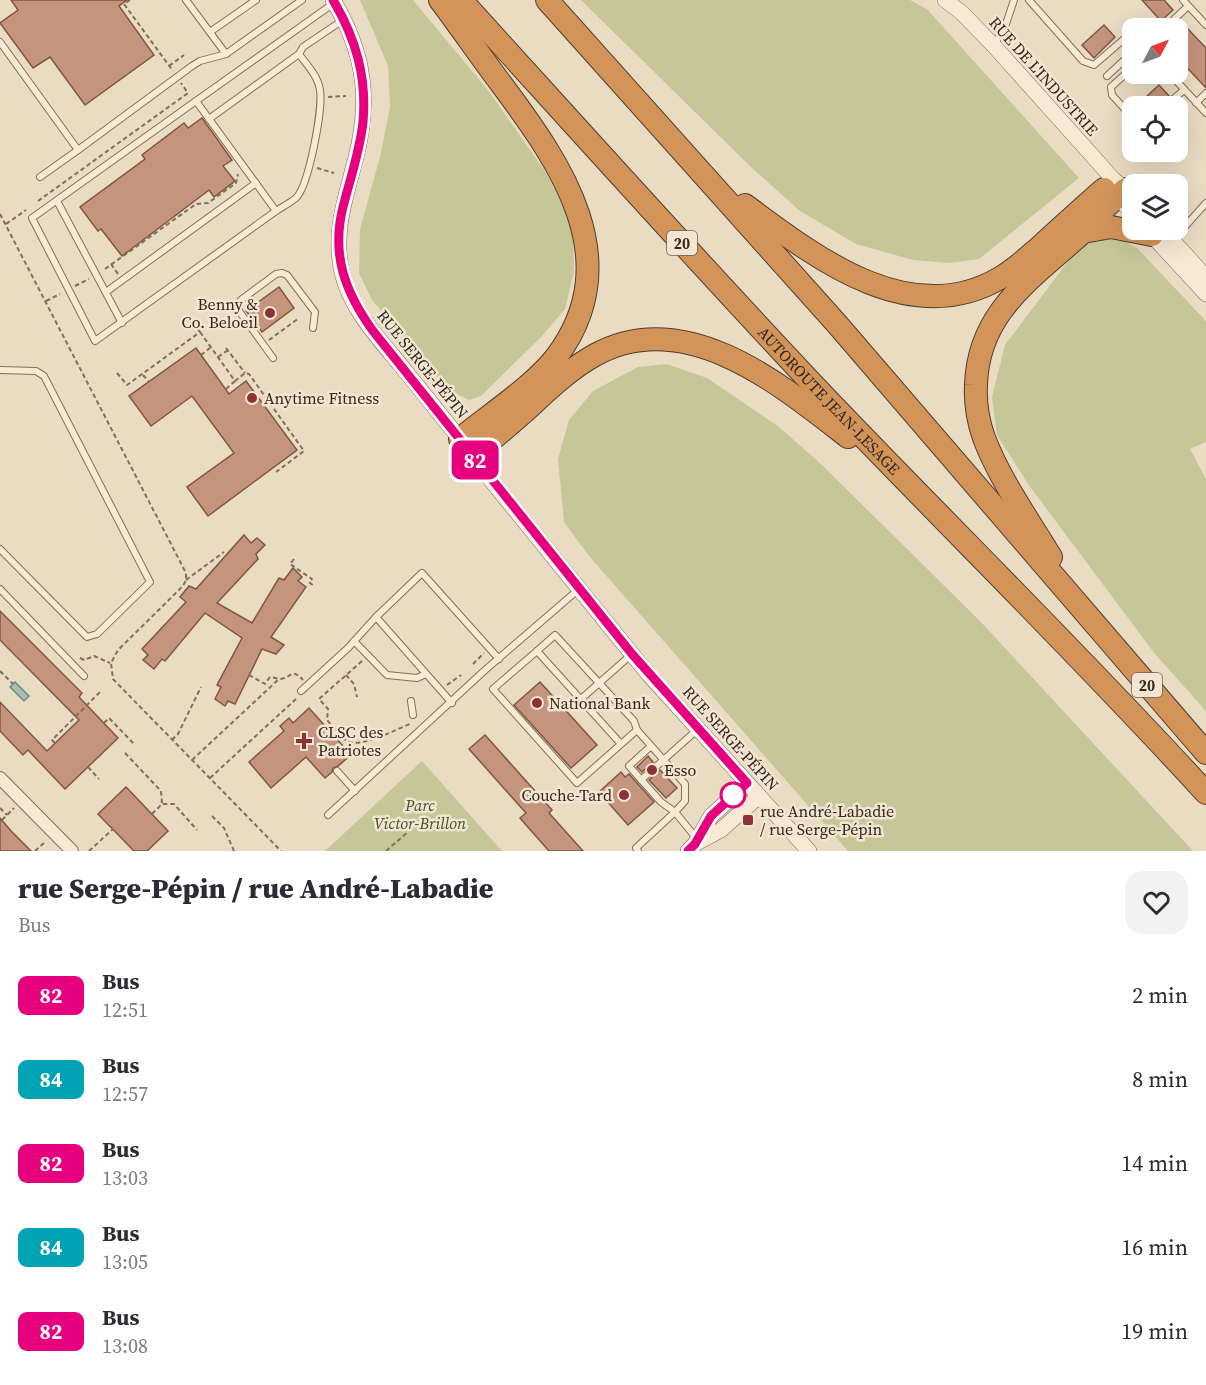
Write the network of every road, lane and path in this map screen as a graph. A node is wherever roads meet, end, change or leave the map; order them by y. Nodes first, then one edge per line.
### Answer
1 (130, 0) edge
2 (186, 0) edge
3 (256, 0) edge
4 (302, 0) edge
5 (440, 0) edge
6 (461, 0) edge
7 (547, 0) edge
8 (945, 0) edge
9 (1014, 0) edge
10 (1029, 0) edge
11 (333, 1) edge
12 (1186, 3) edge
13 (1173, 18) edge
14 (344, 20) junction
15 (1206, 25) edge
16 (210, 32) junction
17 (1122, 41) edge
18 (0, 42) edge
19 (994, 46) junction
20 (226, 54) junction
21 (299, 54) junction
22 (184, 55) dead end
23 (1122, 62) edge
24 (169, 66) junction
25 (173, 71) dead end
26 (1107, 76) dead end
27 (1122, 77) edge
28 (181, 83) dead end
29 (1179, 84) edge
30 (1184, 90) junction
31 (1206, 93) edge
32 (335, 96) dead end
33 (346, 96) dead end
34 (1177, 96) edge
35 (196, 101) junction
36 (1196, 103) junction
37 (1122, 106) edge
38 (1206, 112) edge
39 (209, 119) junction
40 (78, 150) junction
41 (233, 167) dead end
42 (323, 170) dead end
43 (334, 174) dead end
44 (40, 177) dead end
45 (707, 177) junction
46 (256, 183) junction
47 (1122, 190) edge
48 (57, 201) junction
49 (37, 202) dead end
50 (1206, 203) edge
51 (28, 209) dead end
52 (276, 211) junction
53 (0, 214) edge
54 (1188, 215) edge
55 (5, 225) junction
56 (1122, 229) edge
57 (1083, 232) junction
58 (1164, 240) edge
59 (1166, 240) edge
60 (111, 264) junction
61 (105, 269) dead end
62 (118, 274) dead end
63 (91, 277) dead end
64 (1206, 277) edge
65 (74, 286) dead end
66 (63, 292) dead end
67 (106, 292) junction
68 (1206, 294) edge
69 (46, 301) junction
70 (298, 318) dead end
71 (190, 320) dead end
72 (122, 323) junction
73 (313, 328) dead end
74 (200, 332) junction
75 (266, 341) dead end
76 (211, 347) junction
77 (201, 355) dead end
78 (218, 357) junction
79 (273, 358) dead end
80 (0, 370) edge
81 (117, 373) dead end
82 (245, 373) junction
83 (143, 374) junction
84 (235, 381) junction
85 (149, 382) dead end
86 (256, 385) junction
87 (252, 388) dead end
88 (226, 389) dead end
89 (278, 396) dead end
90 (269, 403) junction
91 (466, 448) junction
92 (276, 472) dead end
93 (907, 483) junction
94 (0, 549) edge
95 (224, 552) dead end
96 (294, 559) dead end
97 (186, 580) junction
98 (315, 586) dead end
99 (0, 589) edge
100 (579, 589) junction
101 (376, 617) junction
102 (1088, 617) junction
103 (354, 641) junction
104 (537, 651) junction
105 (484, 653) dead end
106 (632, 654) junction
107 (79, 658) dead end
108 (499, 659) junction
109 (362, 661) dead end
110 (111, 663) junction
111 (473, 664) dead end
112 (0, 671) edge
113 (280, 671) dead end
114 (426, 674) junction
115 (249, 675) dead end
116 (346, 675) junction
117 (461, 675) dead end
118 (84, 676) dead end
119 (280, 679) junction
120 (303, 680) dead end
121 (599, 683) junction
122 (13, 684) dead end
123 (448, 686) dead end
124 (201, 687) dead end
125 (100, 692) dead end
126 (300, 693) joint
127 (357, 697) dead end
128 (581, 699) junction
129 (411, 701) dead end
130 (452, 702) junction
131 (415, 718) joint
132 (104, 723) dead end
133 (347, 729) dead end
134 (698, 729) junction
135 (637, 730) junction
136 (340, 735) junction
137 (172, 740) junction
138 (54, 743) dead end
139 (134, 744) dead end
140 (621, 744) junction
141 (651, 746) junction
142 (125, 753) dead end
143 (1206, 753) edge
144 (192, 760) junction
145 (664, 760) junction
146 (88, 767) dead end
147 (337, 771) dead end
148 (0, 778) edge
149 (210, 778) junction
150 (99, 779) dead end
151 (641, 780) junction
152 (747, 783) junction
153 (355, 790) junction
154 (1206, 793) edge
155 (759, 796) junction
156 (162, 804) junction
157 (0, 808) edge
158 (14, 808) dead end
159 (675, 812) junction
160 (152, 814) dead end
161 (7, 815) junction
162 (328, 815) dead end
163 (212, 816) dead end
164 (2, 820) dead end
165 (417, 824) dead end
166 (112, 829) dead end
167 (197, 830) dead end
168 (46, 841) dead end
169 (695, 844) edge
170 (39, 848) junction
171 (35, 851) edge
172 (42, 851) edge
173 (72, 851) edge
174 (89, 851) edge
175 (234, 851) edge
176 (281, 851) edge
177 (386, 851) edge
178 (638, 851) edge
179 (809, 851) edge

1 - 24 path
2 - 16 lane
3 - 16 lane
4 - 20 lane
5 - 91 highway
6 - 93 highway, AUTOROUTE JEAN-LESAGE / 20
7 - 45 highway, 20
8 - 19 street, RUE DE L'INDUSTRIE
9 - 19 lane
10 - 17 lane
11 - 14 street, RUE SERGE-PÉPIN
11 - 35 lane
12 - 13 lane
12 - 15 lane
14 - 21 lane
14 - 91 street, RUE SERGE-PÉPIN
16 - 20 lane
18 - 40 lane
19 - 47 street, RUE DE L'INDUSTRIE
20 - 40 lane
21 - 39 lane
21 - 52 lane
22 - 24 path
23 - 26 lane
24 - 25 path
27 - 37 lane
28 - 49 path
29 - 30 lane
30 - 34 lane
30 - 36 lane
31 - 36 lane
32 - 33 path
35 - 39 lane
35 - 48 lane
36 - 38 lane
39 - 46 lane
40 - 44 lane
41 - 60 path
42 - 43 path
45 - 47 highway
45 - 102 highway, 20
46 - 52 lane
46 - 67 lane
47 - 57 highway
48 - 67 lane
48 - 72 lane
50 - 54 lane
51 - 55 path
52 - 72 lane
53 - 55 path
55 - 69 path
56 - 57 highway
57 - 102 highway
58 - 68 street
59 - 64 street
60 - 61 path
60 - 62 path
63 - 65 path
66 - 69 path
67 - 72 lane
69 - 97 path
70 - 75 path
71 - 74 path
73 - 79 lane
74 - 76 path
74 - 83 path
76 - 77 path
76 - 78 path
78 - 82 path
78 - 84 path
80 - 94 lane
81 - 83 path
82 - 84 path
82 - 86 path
83 - 85 path
84 - 88 path
86 - 87 path
86 - 90 path
89 - 90 path
90 - 92 path
91 - 93 highway
91 - 100 street, RUE SERGE-PÉPIN
93 - 154 highway, AUTOROUTE JEAN-LESAGE / 20
95 - 97 path
96 - 98 path
97 - 110 path
99 - 118 lane
100 - 106 street, RUE SERGE-PÉPIN
100 - 108 lane
101 - 103 lane
101 - 108 lane
101 - 114 lane
102 - 143 highway, 20
103 - 114 lane
103 - 126 lane
104 - 121 lane
104 - 128 lane
104 - 140 lane
105 - 111 path
106 - 121 lane
106 - 134 street, RUE SERGE-PÉPIN
107 - 110 path
108 - 130 lane
109 - 116 path
110 - 137 path
112 - 122 path
113 - 119 path
114 - 130 lane
115 - 119 path
116 - 127 path
116 - 136 path
117 - 123 path
119 - 120 path
119 - 144 path
121 - 128 lane
121 - 135 lane
124 - 137 path
125 - 138 path
126 - 149 path
128 - 140 lane
129 - 131 lane
130 - 153 lane
131 - 136 path
132 - 139 path
133 - 136 path
134 - 145 lane
134 - 152 street, RUE SERGE-PÉPIN
135 - 140 lane
135 - 141 lane
137 - 144 path
141 - 145 lane
141 - 151 lane
142 - 156 path
144 - 149 path
145 - 151 lane
145 - 159 lane
146 - 150 path
147 - 153 lane
148 - 173 street
149 - 176 path
151 - 159 lane
152 - 155 street, RUE SERGE-PÉPIN
152 - 169 street
153 - 162 lane
155 - 169 street
155 - 179 street, RUE SERGE-PÉPIN
156 - 160 path
156 - 167 path
157 - 161 path
158 - 161 path
159 - 169 lane
159 - 178 lane
161 - 164 path
163 - 175 path
165 - 177 path
166 - 174 path
168 - 170 path
170 - 171 path
170 - 172 path

